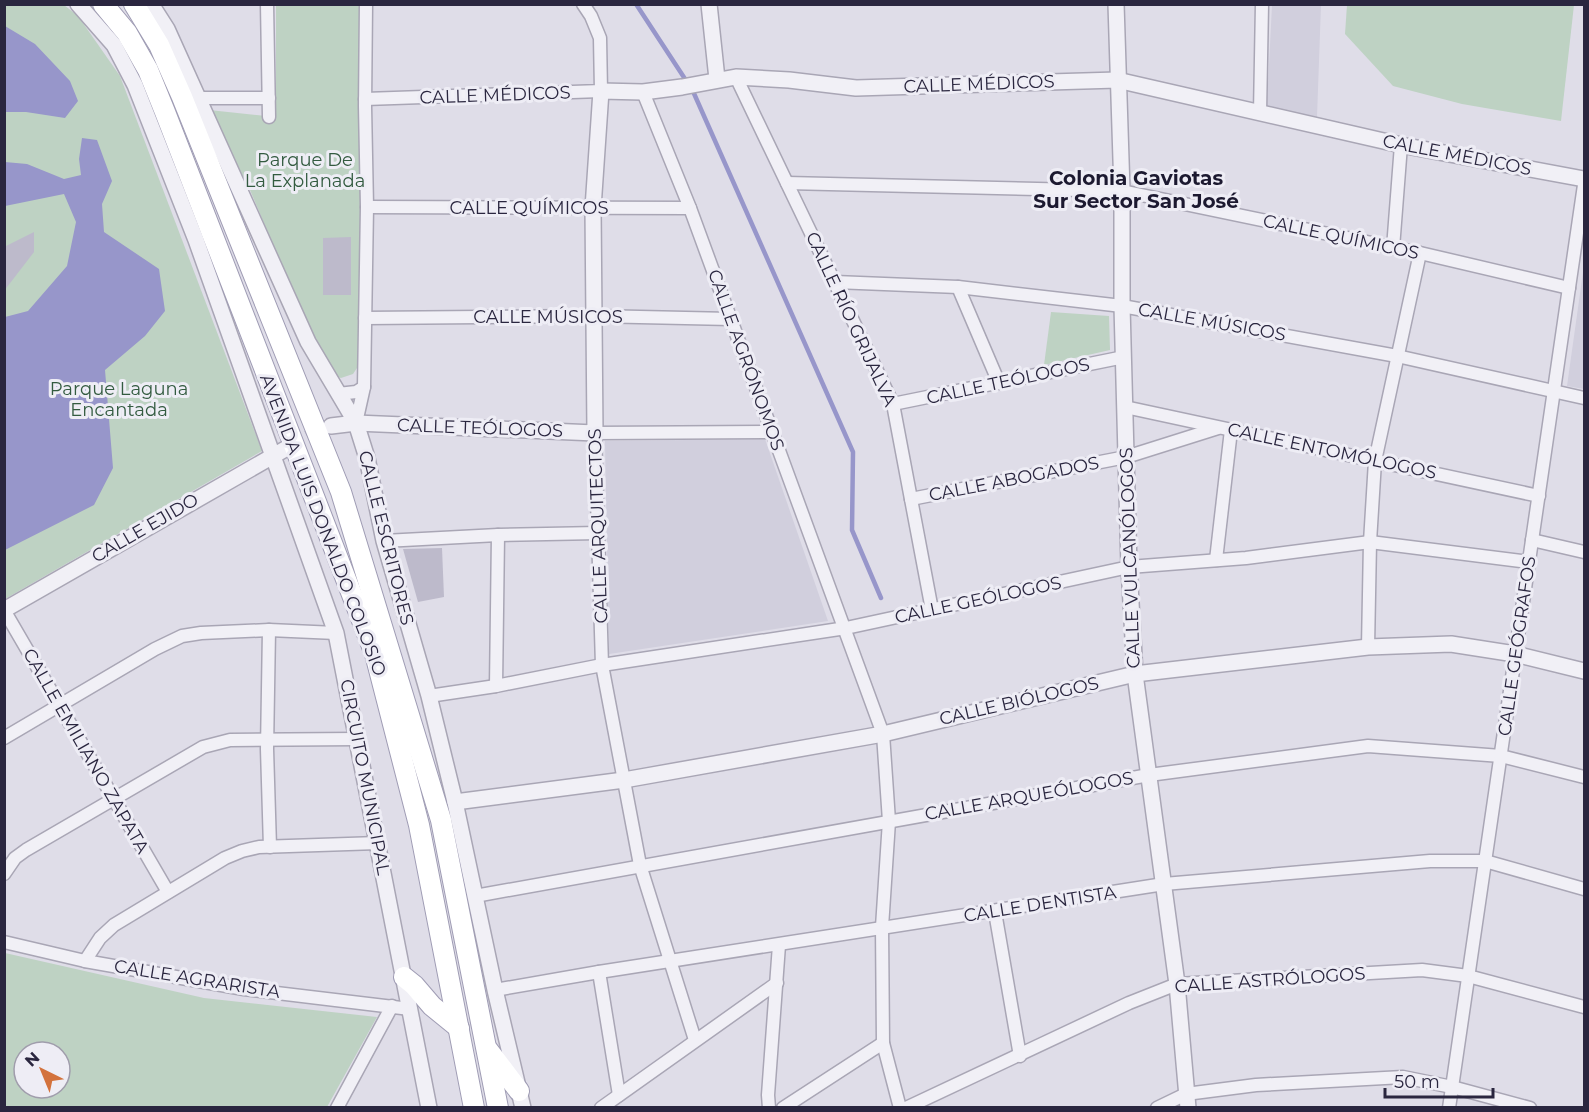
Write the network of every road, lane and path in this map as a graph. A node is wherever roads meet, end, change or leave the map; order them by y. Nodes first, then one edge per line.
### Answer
1 (78, 4) edge
2 (103, 4) edge
3 (135, 4) edge
4 (151, 4) edge
5 (267, 4) edge
6 (366, 4) edge
7 (583, 4) edge
8 (709, 4) edge
9 (1116, 4) edge
10 (1262, 4) edge
11 (736, 76) junction
12 (717, 79) junction
13 (1117, 80) junction
14 (601, 91) junction
15 (643, 93) junction
16 (197, 98) junction
17 (269, 98) junction
18 (365, 99) junction
19 (1260, 113) junction
20 (269, 117) dead end
21 (1401, 145) junction
22 (1584, 178) edge
23 (787, 183) junction
24 (1584, 185) edge
25 (1122, 191) junction
26 (367, 207) junction
27 (593, 208) junction
28 (690, 208) junction
29 (1393, 248) junction
30 (1420, 253) junction
31 (835, 282) junction
32 (958, 287) junction
33 (1569, 288) junction
34 (1122, 306) junction
35 (594, 316) junction
36 (365, 318) junction
37 (731, 319) junction
38 (1397, 356) junction
39 (1124, 357) junction
40 (999, 383) junction
41 (364, 387) junction
42 (1554, 392) junction
43 (338, 394) junction
44 (1584, 398) edge
45 (893, 404) junction
46 (1125, 407) junction
47 (356, 423) junction
48 (331, 426) tunnel mouth
49 (1225, 428) junction
50 (773, 432) junction
51 (595, 433) junction
52 (280, 451) junction
53 (1126, 457) junction
54 (1375, 460) junction
55 (1539, 496) junction
56 (911, 499) junction
57 (598, 533) junction
58 (498, 535) junction
59 (1532, 540) junction
60 (384, 541) junction
61 (1370, 542) junction
62 (1584, 552) edge
63 (1216, 560) junction
64 (1529, 562) junction
65 (1129, 567) junction
66 (932, 609) junction
67 (4, 610) edge
68 (846, 628) junction
69 (268, 630) junction
70 (336, 633) junction
71 (1368, 647) junction
72 (1515, 654) junction
73 (602, 665) junction
74 (1584, 671) edge
75 (1135, 674) junction
76 (496, 686) junction
77 (429, 696) junction
78 (60, 706) junction
79 (883, 734) junction
80 (4, 738) edge
81 (267, 739) junction
82 (358, 739) junction
83 (1501, 756) junction
84 (1149, 775) junction
85 (1584, 777) edge
86 (624, 780) junction
87 (113, 799) junction
88 (455, 802) junction
89 (889, 821) junction
90 (378, 843) junction
91 (270, 847) junction
92 (1485, 861) junction
93 (640, 865) junction
94 (4, 874) edge
95 (1164, 884) junction
96 (1584, 889) edge
97 (168, 892) junction
98 (475, 896) junction
99 (995, 912) junction
100 (882, 927) junction
101 (4, 942) edge
102 (779, 945) junction
103 (85, 961) junction
104 (669, 962) junction
105 (599, 972) junction
106 (1468, 976) junction
107 (404, 977) junction
108 (777, 984) junction
109 (1177, 984) junction
110 (495, 990) junction
111 (392, 1006) junction
112 (1584, 1007) edge
113 (410, 1009) junction
114 (459, 1028) junction
115 (695, 1040) junction
116 (883, 1043) junction
117 (486, 1046) junction
118 (1020, 1056) junction
119 (1452, 1087) junction
120 (619, 1095) junction
121 (521, 1099) edge
122 (1187, 1101) edge
123 (337, 1107) edge
124 (429, 1107) edge
125 (474, 1107) edge
126 (498, 1107) edge
127 (601, 1107) edge
128 (769, 1107) edge
129 (783, 1107) edge
130 (900, 1107) edge
131 (906, 1107) edge
132 (1157, 1107) edge
133 (1449, 1107) edge
134 (1530, 1107) edge

1 - 52 street, AVENIDA LUIS DONALDO COLOSIO
2 - 114 main road, AVENIDA LUIS DONALDO COLOSIO
3 - 117 main road, AVENIDA LUIS DONALDO COLOSIO
4 - 16 street, CALLE ESCRITORES
5 - 17 street
6 - 18 street
7 - 14 street, CALLE ARQUITECTOS
8 - 12 street
9 - 13 street, CALLE VULCANÓLOGOS
10 - 19 street
11 - 12 street, CALLE MÉDICOS
11 - 13 street, CALLE MÉDICOS
11 - 23 street, CALLE RÍO GRIJALVA
12 - 15 street, CALLE MÉDICOS
13 - 19 street, CALLE MÉDICOS
13 - 25 street, CALLE VULCANÓLOGOS
14 - 15 street, CALLE MÉDICOS
14 - 18 street, CALLE MÉDICOS
14 - 27 street, CALLE ARQUITECTOS
15 - 28 street, CALLE AGRÓNOMOS
16 - 17 street
16 - 43 street, CALLE ESCRITORES
17 - 20 street
18 - 26 street
19 - 21 street, CALLE MÉDICOS
21 - 22 street, CALLE MÉDICOS
21 - 29 street
23 - 25 street, CALLE QUÍMICOS
23 - 31 street, CALLE RÍO GRIJALVA
24 - 33 street, CALLE GEÓGRAFOS
25 - 29 street, CALLE QUÍMICOS
25 - 34 street, CALLE VULCANÓLOGOS
26 - 27 street, CALLE QUÍMICOS
26 - 36 street
27 - 28 street, CALLE QUÍMICOS
27 - 35 street, CALLE ARQUITECTOS
28 - 37 street, CALLE AGRÓNOMOS
29 - 30 street, CALLE QUÍMICOS
30 - 33 street, CALLE QUÍMICOS
30 - 38 street
31 - 32 street, CALLE MÚSICOS
31 - 45 street, CALLE RÍO GRIJALVA
32 - 34 street, CALLE MÚSICOS
32 - 40 street
33 - 42 street, CALLE GEÓGRAFOS
34 - 38 street, CALLE MÚSICOS
34 - 39 street, CALLE VULCANÓLOGOS
35 - 36 street, CALLE MÚSICOS
35 - 37 street, CALLE MÚSICOS
35 - 51 street, CALLE ARQUITECTOS
36 - 41 street
37 - 50 street, CALLE AGRÓNOMOS
38 - 42 street, CALLE MÚSICOS
38 - 54 street
39 - 40 street, CALLE TEÓLOGOS
39 - 46 street, CALLE VULCANÓLOGOS
40 - 45 street, CALLE TEÓLOGOS
41 - 43 street
41 - 47 street
42 - 44 street, CALLE MÚSICOS
42 - 55 street, CALLE GEÓGRAFOS
43 - 47 street, CALLE ESCRITORES
45 - 56 street, CALLE RÍO GRIJALVA
46 - 49 street, CALLE ENTOMÓLOGOS
46 - 53 street, CALLE VULCANÓLOGOS
47 - 48 street, CALLE TEÓLOGOS
47 - 51 street, CALLE TEÓLOGOS
47 - 60 street, CALLE ESCRITORES
49 - 53 street, CALLE ABOGADOS
49 - 54 street, CALLE ENTOMÓLOGOS
49 - 63 street
50 - 51 street, CALLE TEÓLOGOS
50 - 68 street, CALLE AGRÓNOMOS
51 - 57 street, CALLE ARQUITECTOS
52 - 67 street, CALLE EJIDO
52 - 70 street, CIRCUITO MUNICIPAL
53 - 56 street, CALLE ABOGADOS
53 - 65 street, CALLE VULCANÓLOGOS
54 - 55 street, CALLE ENTOMÓLOGOS
54 - 61 street
55 - 59 street, CALLE GEÓGRAFOS
56 - 66 street, CALLE RÍO GRIJALVA
57 - 58 street
57 - 73 street, CALLE ARQUITECTOS
58 - 60 street
58 - 76 street
59 - 62 street
59 - 64 street, CALLE GEÓGRAFOS
60 - 77 street, CALLE ESCRITORES
61 - 63 street, CALLE GEÓLOGOS
61 - 64 street, CALLE GEÓLOGOS
61 - 71 street
63 - 65 street, CALLE GEÓLOGOS
64 - 72 street, CALLE GEÓGRAFOS
65 - 66 street, CALLE GEÓLOGOS
65 - 75 street, CALLE VULCANÓLOGOS
66 - 68 street, CALLE GEÓLOGOS
67 - 78 street, CALLE EMILIANO ZAPATA
68 - 73 street, CALLE GEÓLOGOS
68 - 79 street, CALLE AGRÓNOMOS
69 - 70 street
69 - 78 street
69 - 81 street
70 - 82 street, CIRCUITO MUNICIPAL
71 - 72 street, CALLE BIÓLOGOS
71 - 75 street, CALLE BIÓLOGOS
72 - 74 street, CALLE BIÓLOGOS
72 - 83 street, CALLE GEÓGRAFOS
73 - 76 street, CALLE GEÓLOGOS
73 - 86 street, CALLE ARQUITECTOS
75 - 79 street, CALLE BIÓLOGOS
75 - 84 street, CALLE VULCANÓLOGOS
76 - 77 street, CALLE GEÓLOGOS
77 - 88 street, CALLE ESCRITORES
78 - 80 street
78 - 87 street, CALLE EMILIANO ZAPATA
79 - 86 street, CALLE BIÓLOGOS
79 - 89 street, CALLE AGRÓNOMOS
81 - 82 street
81 - 87 street
81 - 91 street
82 - 90 street, CIRCUITO MUNICIPAL
83 - 84 street, CALLE ARQUEÓLOGOS
83 - 85 street, CALLE ARQUEÓLOGOS
83 - 92 street, CALLE GEÓGRAFOS
84 - 89 street, CALLE ARQUEÓLOGOS
84 - 95 street, CALLE VULCANÓLOGOS
86 - 88 street, CALLE BIÓLOGOS
86 - 93 street, CALLE ARQUITECTOS
87 - 94 street
87 - 97 street, CALLE EMILIANO ZAPATA
88 - 98 street, CALLE ESCRITORES
89 - 93 street, CALLE ARQUEÓLOGOS
89 - 100 street
90 - 91 street
90 - 107 street, CIRCUITO MUNICIPAL
91 - 97 street
92 - 95 street, CALLE DENTISTA
92 - 96 street, CALLE DENTISTA
92 - 106 street, CALLE GEÓGRAFOS
93 - 98 street, CALLE ARQUEÓLOGOS
93 - 104 street, CALLE ARQUITECTOS
95 - 99 street, CALLE DENTISTA
95 - 109 street, CALLE VULCANÓLOGOS
97 - 103 street
98 - 110 street, CALLE ESCRITORES
99 - 100 street, CALLE DENTISTA
99 - 118 street
100 - 102 street, CALLE DENTISTA
100 - 116 street
101 - 103 street, CALLE AGRARISTA
102 - 104 street, CALLE DENTISTA
102 - 108 street
103 - 111 street, CALLE AGRARISTA
104 - 105 street, CALLE DENTISTA
104 - 115 street, CALLE ARQUITECTOS
105 - 110 street, CALLE DENTISTA
105 - 120 street
106 - 109 street, CALLE ASTRÓLOGOS
106 - 112 street, CALLE ASTRÓLOGOS
106 - 119 street, CALLE GEÓGRAFOS
107 - 113 street, CIRCUITO MUNICIPAL
107 - 114 main road
108 - 115 street
108 - 128 street
109 - 118 street, CALLE ASTRÓLOGOS
109 - 122 street, CALLE VULCANÓLOGOS
110 - 121 street, CALLE ESCRITORES
111 - 113 street, CALLE AGRARISTA
111 - 123 street
113 - 124 street, CIRCUITO MUNICIPAL
114 - 125 main road, AVENIDA LUIS DONALDO COLOSIO
115 - 120 street
116 - 129 street
116 - 130 street
117 - 121 main road
117 - 126 main road, AVENIDA LUIS DONALDO COLOSIO
118 - 131 street, CALLE ASTRÓLOGOS
119 - 122 street
119 - 133 street, CALLE GEÓGRAFOS
119 - 134 street
120 - 127 street
122 - 132 street

